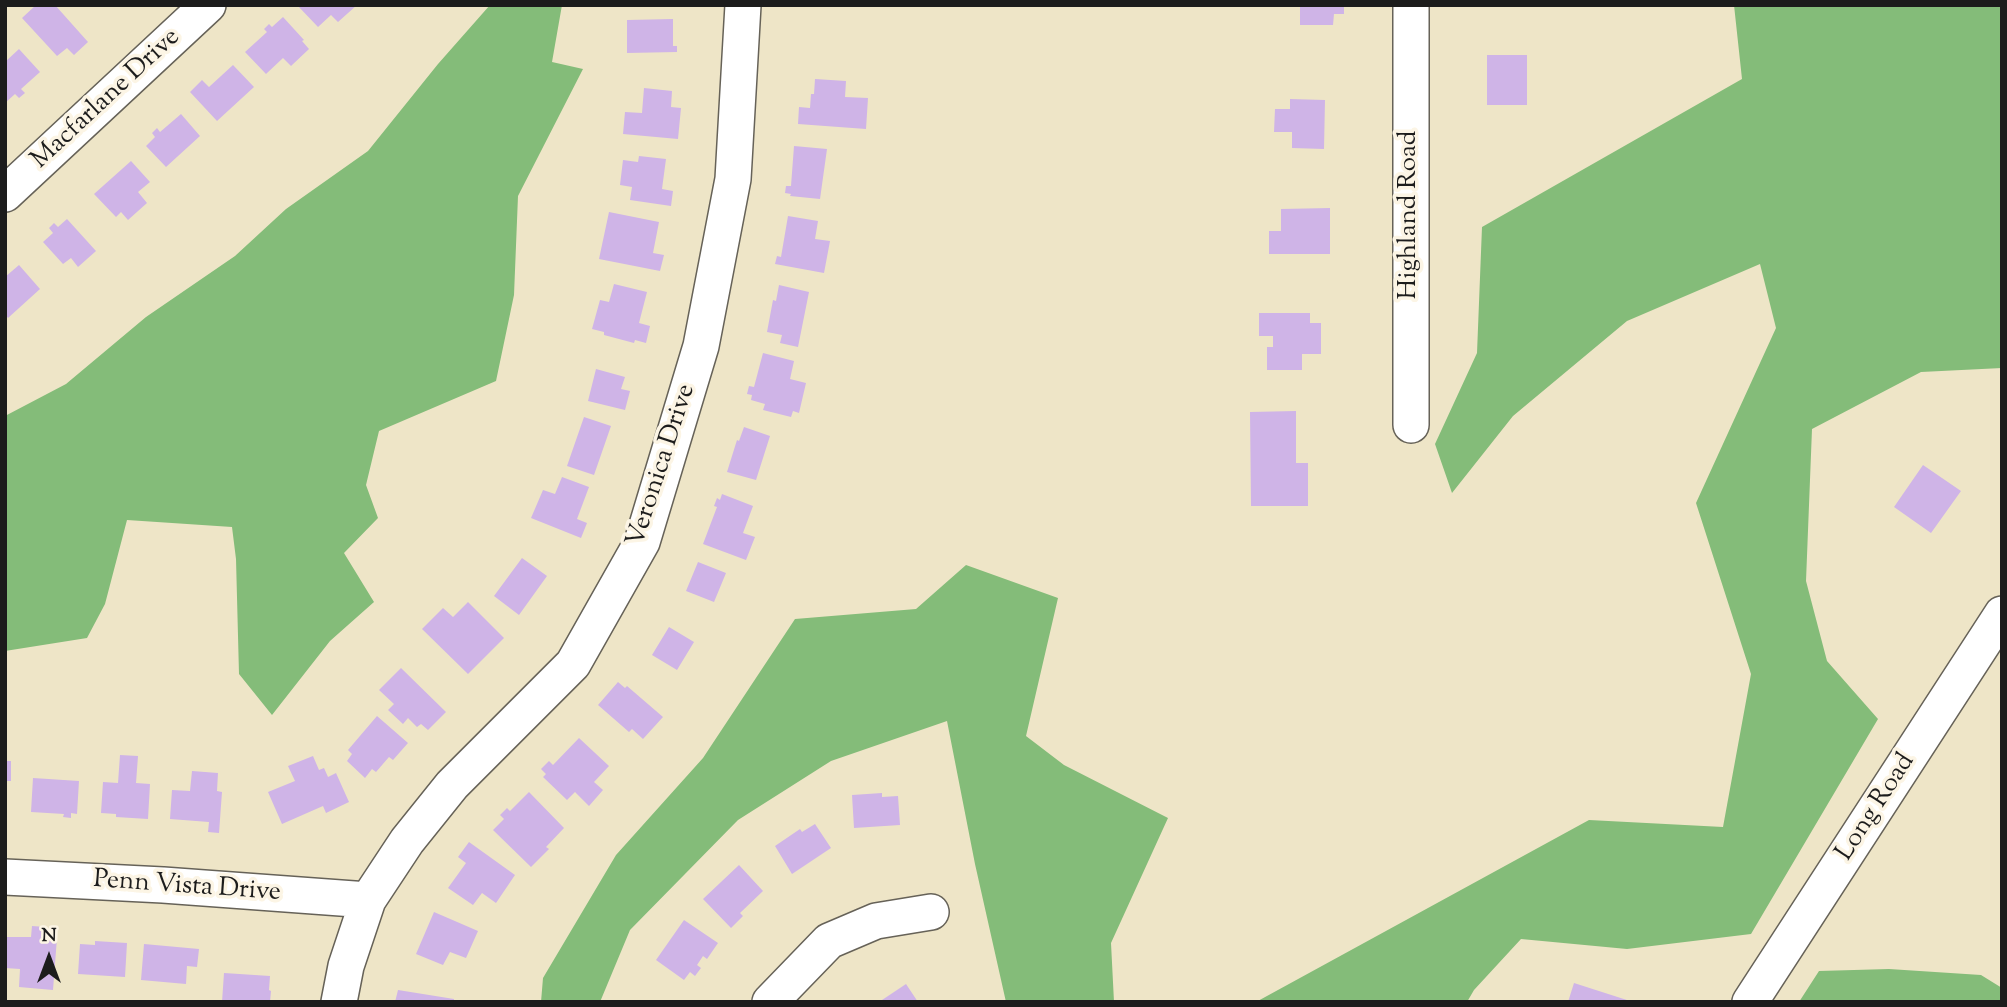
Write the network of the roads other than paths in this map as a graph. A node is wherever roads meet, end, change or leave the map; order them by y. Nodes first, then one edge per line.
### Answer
1 (208, 5) edge
2 (743, 5) edge
3 (1410, 5) edge
4 (5, 194) edge
5 (1410, 425) dead end
6 (2002, 614) edge
7 (5, 877) edge
8 (368, 900) junction
9 (931, 912) dead end
10 (339, 1002) edge
11 (770, 1002) edge
12 (1750, 1002) edge

1 - 4 street, Macfarlane Drive
2 - 8 street, Veronica Drive
3 - 5 street, Highland Road
6 - 12 street, Long Road
7 - 8 street, Penn Vista Drive
8 - 10 street, Veronica Drive
9 - 11 street

